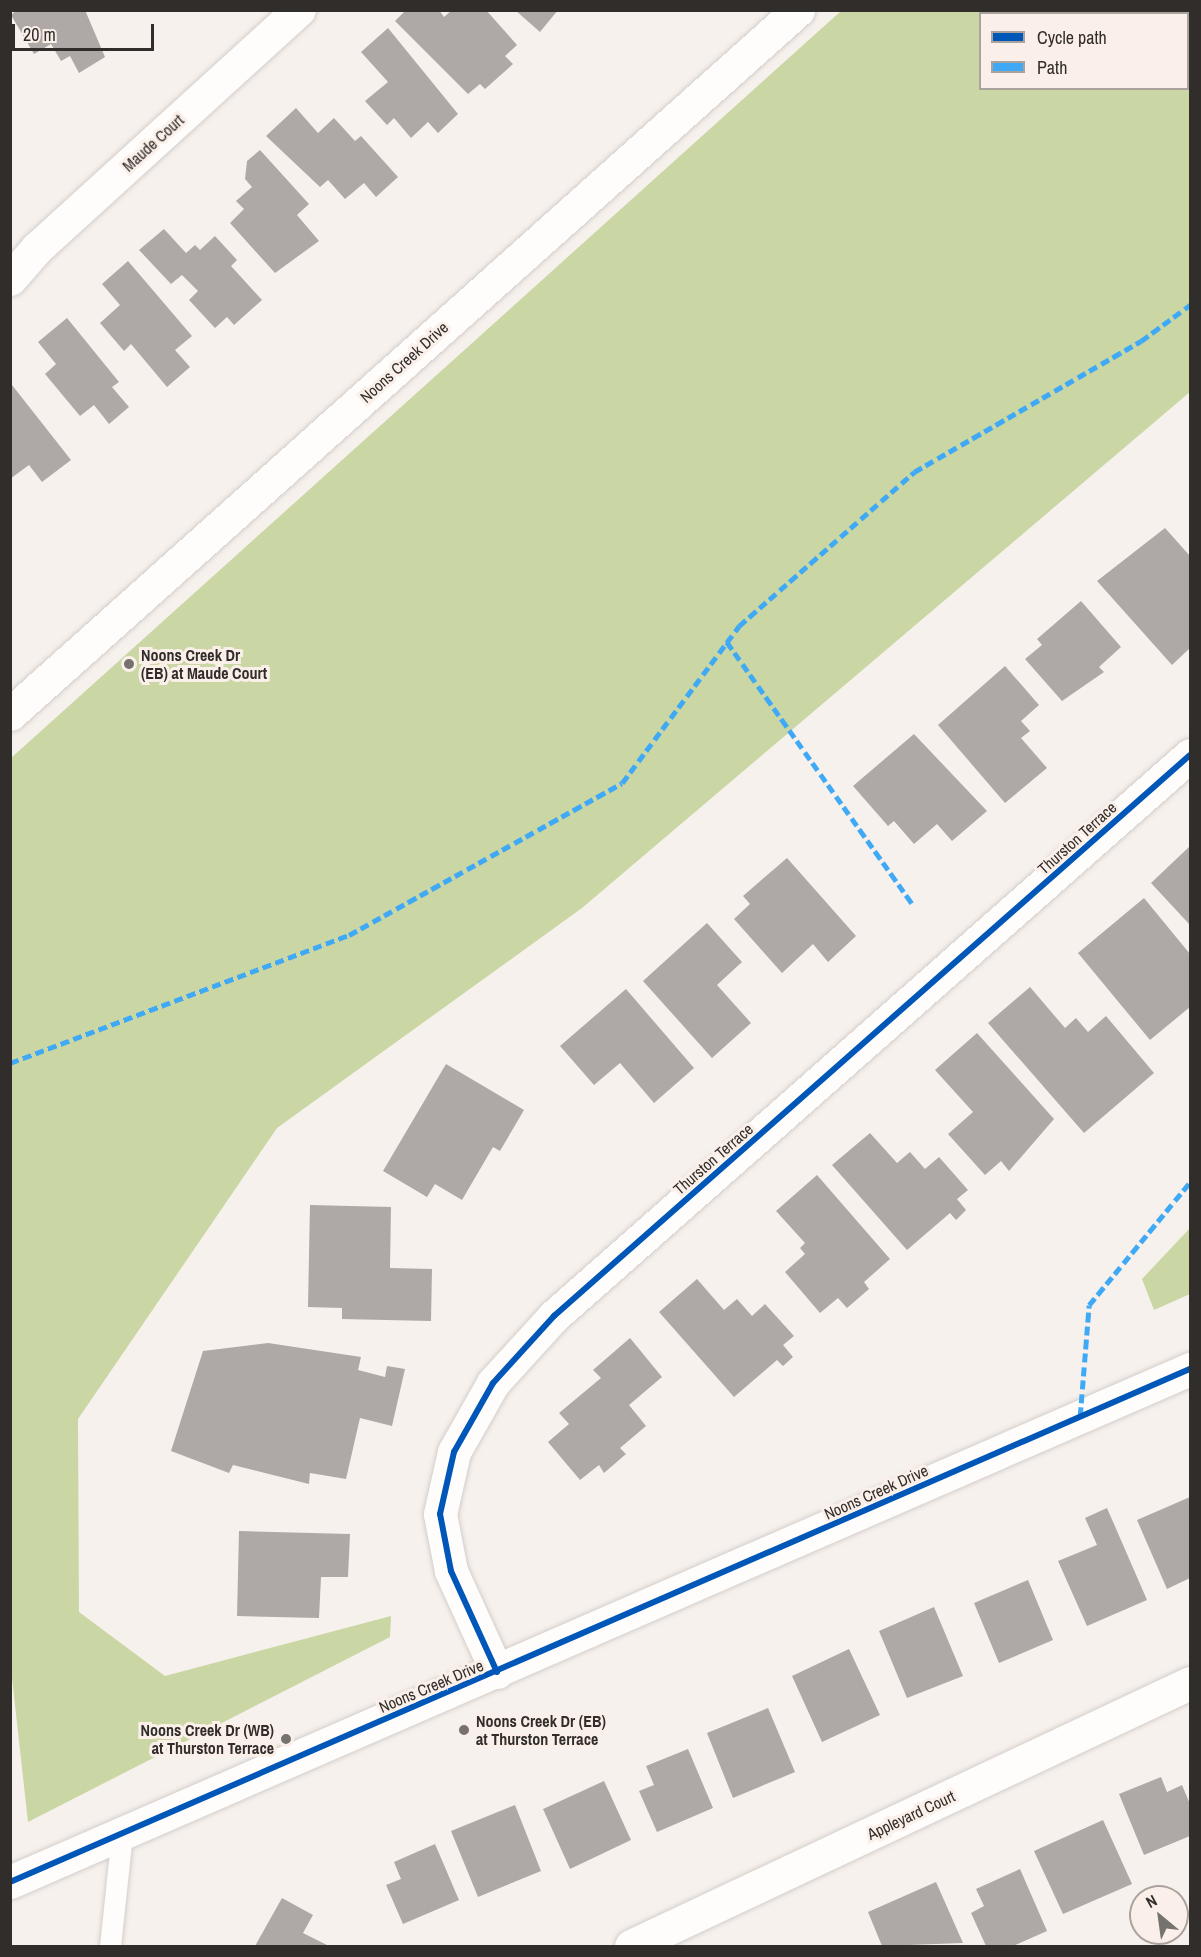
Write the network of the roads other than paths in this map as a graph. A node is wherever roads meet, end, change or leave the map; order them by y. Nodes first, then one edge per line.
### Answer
1 (299, 10) edge
2 (798, 10) edge
3 (10, 279) edge
4 (11, 712) edge
5 (1191, 755) edge
6 (1191, 1369) edge
7 (497, 1672) junction
8 (1191, 1683) edge
9 (122, 1833) junction
10 (10, 1882) edge
11 (110, 1947) edge
12 (631, 1947) edge

1 - 3 street, Maude Court
2 - 4 street, Noons Creek Drive
5 - 7 street, Thurston Terrace
6 - 7 street, Noons Creek Drive
7 - 9 street, Noons Creek Drive
8 - 12 street, Appleyard Court
9 - 10 street, Noons Creek Drive
9 - 11 lane

